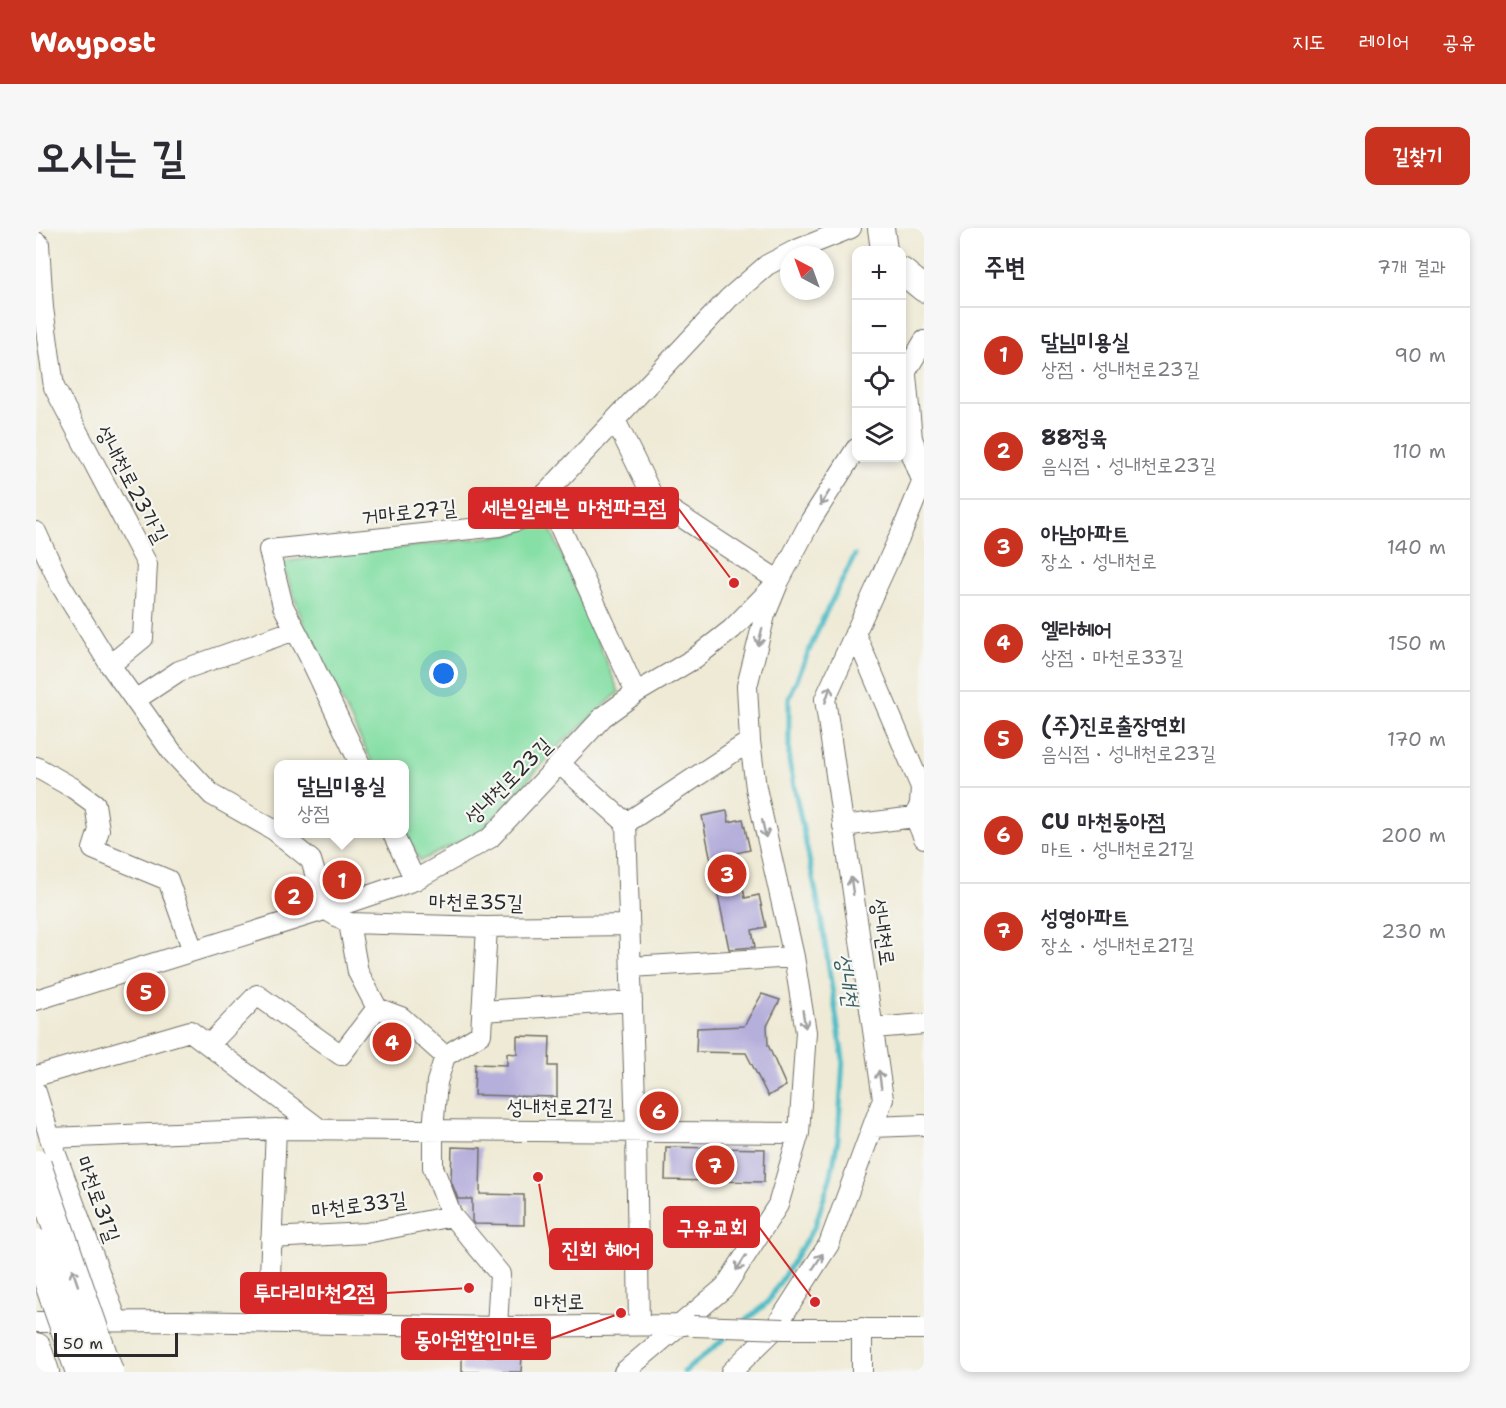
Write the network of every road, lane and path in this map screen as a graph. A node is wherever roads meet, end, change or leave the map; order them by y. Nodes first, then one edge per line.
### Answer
1 (851, 228) edge
2 (881, 228) edge
3 (36, 243) edge
4 (883, 246) edge
5 (906, 274) edge
6 (924, 289) edge
7 (39, 297) edge
8 (924, 341) edge
9 (908, 371) edge
10 (36, 379) edge
11 (54, 387) junction
12 (924, 411) edge
13 (615, 420) junction
14 (852, 455) edge
15 (924, 477) edge
16 (545, 494) junction
17 (36, 532) edge
18 (779, 581) junction
19 (295, 630) junction
20 (855, 633) junction
21 (110, 665) junction
22 (636, 693) junction
23 (135, 700) junction
24 (750, 741) junction
25 (358, 760) edge
26 (560, 764) junction
27 (36, 767) edge
28 (915, 817) junction
29 (626, 823) junction
30 (843, 826) junction
31 (274, 830) edge
32 (284, 838) edge
33 (395, 838) edge
34 (924, 838) edge
35 (415, 880) junction
36 (326, 910) junction
37 (349, 923) junction
38 (629, 925) junction
39 (487, 927) junction
40 (192, 951) junction
41 (794, 957) junction
42 (631, 967) junction
43 (36, 1000) edge
44 (632, 1001) junction
45 (377, 1008) junction
46 (482, 1011) junction
47 (924, 1024) edge
48 (873, 1028) junction
49 (209, 1045) junction
50 (445, 1056) junction
51 (36, 1076) edge
52 (36, 1092) edge
53 (924, 1125) edge
54 (873, 1126) junction
55 (276, 1130) junction
56 (321, 1130) junction
57 (433, 1131) junction
58 (636, 1132) junction
59 (799, 1133) junction
60 (50, 1138) junction
61 (36, 1165) edge
62 (452, 1216) junction
63 (271, 1238) junction
64 (36, 1244) edge
65 (36, 1322) edge
66 (117, 1322) junction
67 (268, 1324) junction
68 (639, 1325) junction
69 (687, 1325) junction
70 (497, 1327) junction
71 (862, 1329) junction
72 (924, 1329) edge
73 (36, 1348) edge
74 (44, 1372) edge
75 (81, 1372) edge
76 (108, 1372) edge
77 (624, 1372) edge
78 (730, 1372) edge
79 (862, 1372) edge

1 - 13 street, 거마로27길
2 - 4 main road
3 - 7 street
5 - 6 main road
7 - 11 street
8 - 9 street
9 - 12 main road
9 - 15 main road
10 - 11 street
11 - 21 street, 성내천로23가길
13 - 16 street, 거마로27길
13 - 18 street
14 -> 18 street
15 - 20 street, 성내천로
16 - 19 street, 거마로27길
16 - 22 street
17 - 21 street
18 - 22 street, 성내천로23길
18 -> 24 street
19 - 23 street
19 - 25 street, 거마로27길
20 - 28 street
30 -> 20 street, 성내천로
21 - 23 street
22 - 26 street, 성내천로23길
23 - 31 street
24 - 29 street
24 -> 41 street
26 - 29 street
26 - 35 street, 성내천로23길
27 - 40 street
28 - 30 street
28 - 34 street
29 - 38 street
48 -> 30 street, 성내천로
32 - 36 street
33 - 35 street
35 - 36 street, 성내천로23길
36 - 37 street, 마천로35길
36 - 40 street, 성내천로23길
37 - 39 street, 마천로35길
37 - 45 street
38 - 39 street, 마천로35길
38 - 42 street
39 - 46 street
40 - 43 street, 성내천로23길
41 - 42 street
41 -> 59 street
42 - 44 street
44 - 46 street
44 - 58 street
45 - 49 street
45 - 50 street
46 - 50 street
47 - 48 street
54 -> 48 street, 성내천로
49 - 51 street
49 - 56 street
50 - 57 street
52 - 60 street, 마천로31길
53 - 54 street
78 -> 54 street, 성내천로
55 - 56 street, 성내천로21길
55 - 60 street, 성내천로21길
55 - 63 street
56 - 57 street, 성내천로21길
57 - 58 street, 성내천로21길
57 - 62 street
58 - 59 street, 성내천로21길
58 - 68 street
59 -> 69 street
60 - 66 street, 마천로31길
76 -> 61 highway, bridge
62 - 63 street, 마천로33길
62 - 70 street
63 - 67 street
64 - 75 highway, bridge
65 - 66 street, 마천로
66 - 67 street, 마천로
67 - 70 street, 마천로
68 - 69 street, 마천로
68 - 70 street, 마천로
69 - 71 street, 마천로, bridge
69 - 77 street
71 - 72 street, 마천로
71 - 79 street
73 - 74 highway

